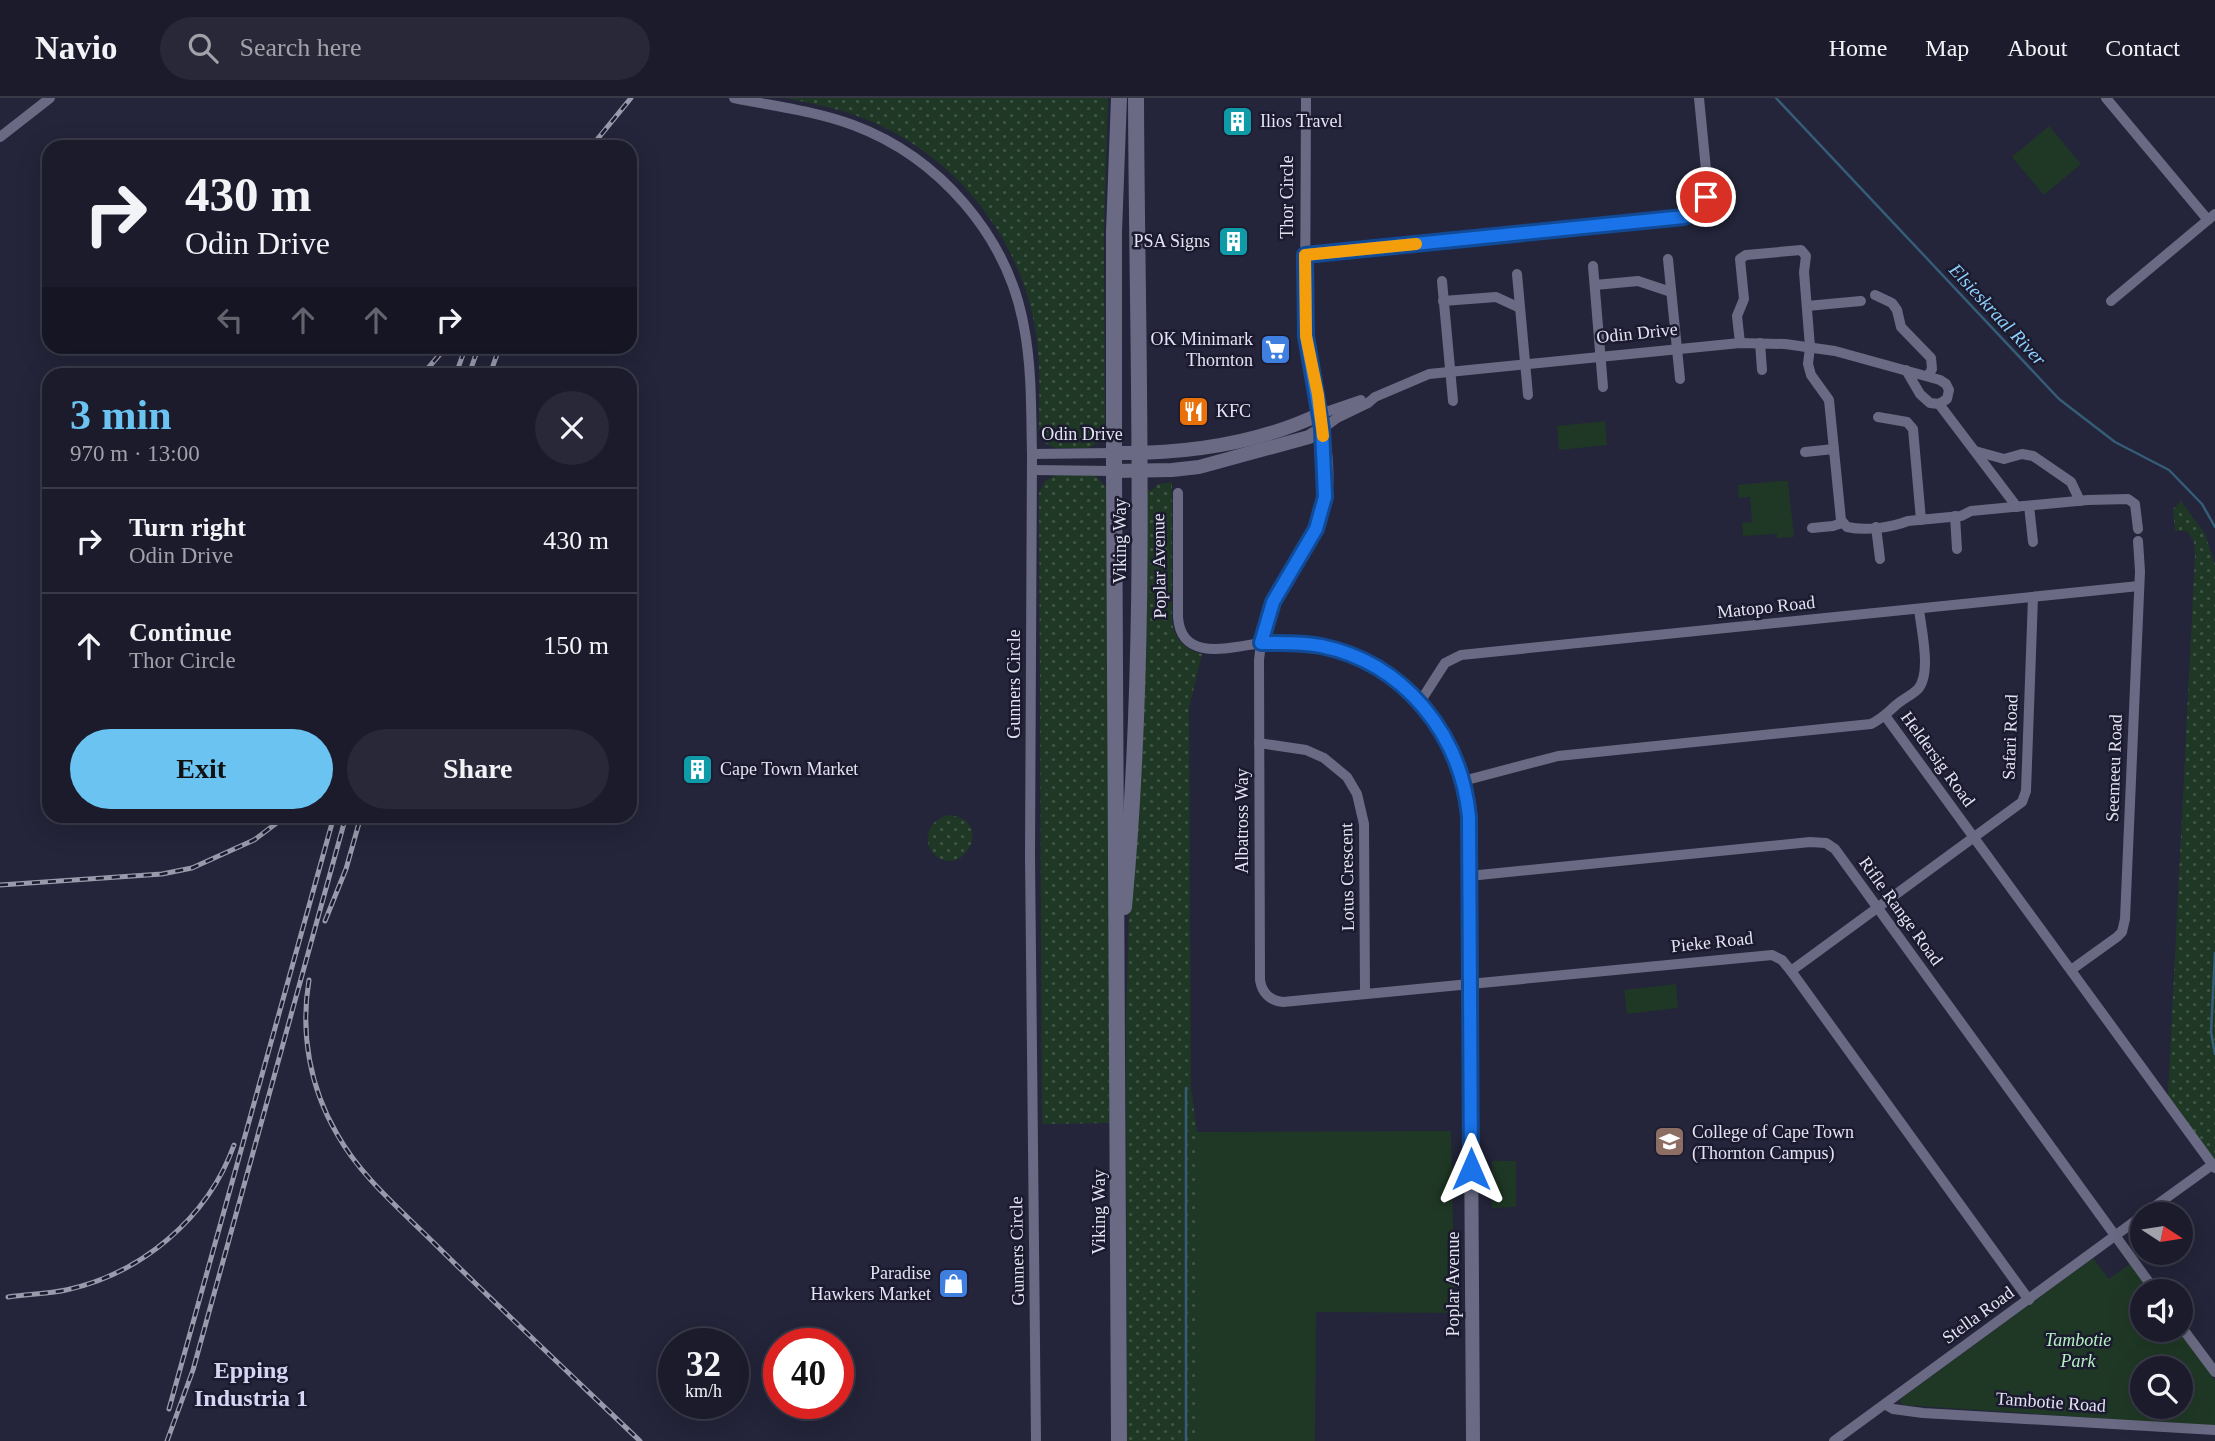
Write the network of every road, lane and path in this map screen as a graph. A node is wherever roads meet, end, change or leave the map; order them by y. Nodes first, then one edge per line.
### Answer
1 (50, 98) edge
2 (734, 98) edge
3 (1119, 98) edge
4 (1136, 98) edge
5 (1306, 98) edge
6 (1699, 98) edge
7 (2106, 98) edge
8 (0, 137) edge
9 (2212, 217) edge
10 (1305, 255) junction
11 (1668, 259) dead end
12 (1593, 266) dead end
13 (1517, 274) dead end
14 (1442, 281) dead end
15 (1595, 285) junction
16 (1671, 292) junction
17 (1875, 295) dead end
18 (1444, 301) junction
19 (1861, 301) dead end
20 (2111, 301) dead end
21 (1807, 306) junction
22 (1520, 308) junction
23 (1760, 342) junction
24 (1740, 343) junction
25 (1810, 347) junction
26 (1676, 348) junction
27 (1601, 356) junction
28 (1526, 363) junction
29 (1450, 370) junction
30 (1762, 370) dead end
31 (1906, 370) junction
32 (1928, 376) junction
33 (1680, 379) dead end
34 (1603, 387) dead end
35 (1528, 395) dead end
36 (1376, 397) junction
37 (1453, 401) dead end
38 (1939, 404) junction
39 (1320, 414) junction
40 (1878, 417) dead end
41 (1322, 429) junction
42 (1834, 449) junction
43 (1975, 451) junction
44 (1805, 452) dead end
45 (1114, 453) junction
46 (1140, 453) junction
47 (1032, 454) junction
48 (2004, 459) junction
49 (1031, 470) junction
50 (1114, 471) junction
51 (1140, 471) junction
52 (1990, 471) junction
53 (1178, 493) dead end
54 (2080, 501) junction
55 (2029, 506) junction
56 (2017, 507) junction
57 (1955, 516) junction
58 (1921, 520) junction
59 (1842, 523) junction
60 (1876, 527) junction
61 (1812, 528) dead end
62 (2033, 542) dead end
63 (1957, 549) dead end
64 (1880, 559) dead end
65 (2139, 586) junction
66 (2033, 597) junction
67 (1919, 609) junction
68 (1261, 643) junction
69 (1420, 702) junction
70 (1886, 717) junction
71 (1259, 743) junction
72 (1463, 781) junction
73 (1974, 838) junction
74 (1469, 876) junction
75 (1878, 909) junction
76 (2071, 970) junction
77 (1791, 971) junction
78 (1117, 983) junction
79 (1470, 983) junction
80 (1365, 993) junction
81 (1268, 997) joint
82 (2214, 1166) edge
83 (2162, 1202) edge
84 (2130, 1225) edge
85 (2116, 1235) junction
86 (2147, 1279) edge
87 (2029, 1300) junction
88 (2193, 1342) edge
89 (2215, 1372) edge
90 (1886, 1405) junction
91 (2215, 1430) edge
92 (1036, 1441) edge
93 (1119, 1441) edge
94 (1473, 1441) edge
95 (1833, 1441) edge

1 - 8 street
2 - 47 street, Gunners Circle
3 - 45 main road, Viking Way
4 - 46 main road, Viking Way
5 - 10 street, Thor Circle
6 - 10 street, Thor Circle
7 - 9 street
9 - 20 street
10 - 39 street, Thor Circle
11 - 16 street
12 - 15 street
13 - 22 street
14 - 18 street
15 - 16 street
15 - 27 street
16 - 26 street
17 - 32 street
18 - 22 street
18 - 29 street
19 - 21 street
21 - 24 street
21 - 25 street
22 - 28 street
23 - 24 street, Odin Drive
23 - 25 street, Odin Drive
23 - 30 street
24 - 26 street, Odin Drive
25 - 31 street, Odin Drive
25 - 42 street
26 - 27 street, Odin Drive
26 - 33 street
27 - 28 street, Odin Drive
27 - 34 street
28 - 29 street, Odin Drive
28 - 35 street
29 - 36 street, Odin Drive
29 - 37 street
31 - 32 street, Odin Drive
31 - 38 street
32 - 38 street
36 - 39 street, Odin Drive
36 - 41 street, Odin Drive
38 - 43 street
39 - 41 street
39 - 46 street, Odin Drive
40 - 58 street
41 - 51 street, Odin Drive
41 - 68 street
42 - 44 street
42 - 59 street
43 - 48 street
43 - 52 street
45 - 46 street, Odin Drive
45 - 47 street, Odin Drive
45 - 50 main road, Viking Way
46 - 51 main road, Viking Way
47 - 49 street, Gunners Circle
48 - 52 street
48 - 54 street
49 - 50 street, Odin Drive
49 - 92 street, Gunners Circle
50 - 51 street, Odin Drive
50 - 78 main road, Viking Way
51 - 78 main road, Viking Way
52 - 56 street
53 - 68 street, Poplar Avenue
54 - 55 street
54 - 65 street, Seemeeu Road
55 - 56 street
55 - 62 street
56 - 57 street
57 - 58 street
57 - 63 street
58 - 60 street
59 - 60 street
59 - 61 street
60 - 64 street
65 - 66 street, Matopo Road
65 - 76 street, Seemeeu Road
66 - 67 street, Matopo Road
66 - 73 street, Safari Road
67 - 69 street, Matopo Road
67 - 70 street
68 - 69 street, Poplar Avenue
68 - 71 street, Albatross Way
69 - 72 street, Poplar Avenue
70 - 72 street, Heldersig Road
70 - 73 street, Heldersig Road
71 - 80 street, Lotus Crescent
71 - 81 street, Albatross Way
72 - 74 street, Poplar Avenue
73 - 75 street, Safari Road
73 - 76 street, Heldersig Road
74 - 75 street, Rifle Range Road
74 - 79 street, Poplar Avenue
75 - 77 street, Safari Road
75 - 85 street, Rifle Range Road
76 - 82 street, Heldersig Road
77 - 79 street, Pieke Road
77 - 87 street, Pieke Road
78 - 93 main road, Viking Way
79 - 80 street, Pieke Road
79 - 94 street, Poplar Avenue
80 - 81 street, Pieke Road
82 - 83 street, Stella Road
84 - 85 street, Stella Road
85 - 86 street, Rifle Range Road
85 - 87 street, Stella Road
87 - 90 street, Stella Road
88 - 89 street
90 - 91 street, Tambotie Road
90 - 95 street, Stella Road

